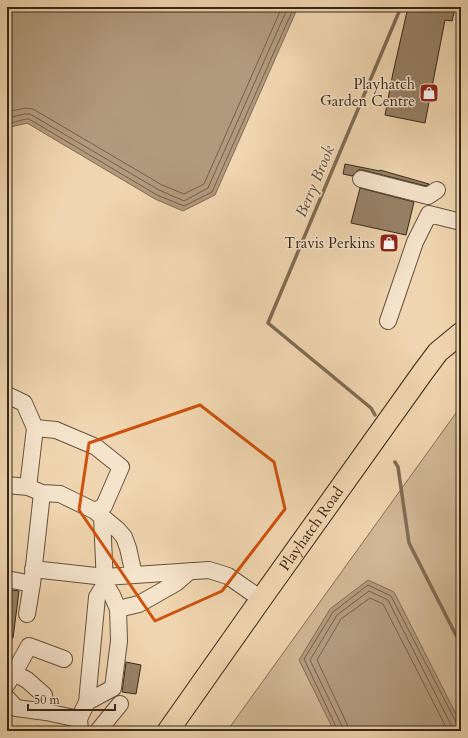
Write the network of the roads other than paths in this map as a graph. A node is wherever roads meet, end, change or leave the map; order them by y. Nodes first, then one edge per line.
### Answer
1 (361, 179) dead end
2 (437, 190) dead end
3 (461, 222) edge
4 (388, 322) dead end
5 (461, 333) edge
6 (7, 395) edge
7 (35, 428) junction
8 (7, 485) edge
9 (35, 490) junction
10 (99, 513) junction
11 (190, 571) junction
12 (134, 575) junction
13 (33, 576) junction
14 (7, 580) edge
15 (105, 580) junction
16 (260, 599) junction
17 (118, 609) junction
18 (27, 614) dead end
19 (64, 659) dead end
20 (11, 673) edge
21 (7, 698) edge
22 (87, 702) junction
23 (120, 704) dead end
24 (46, 712) junction
25 (79, 725) edge
26 (98, 731) edge
27 (168, 731) edge

1 - 2 lane
3 - 4 lane
5 - 16 main road, Playhatch Road
6 - 7 lane
7 - 9 lane
7 - 10 lane
8 - 9 lane
9 - 10 lane
9 - 13 lane
10 - 12 lane
10 - 15 lane
11 - 12 lane
11 - 16 lane
11 - 17 lane
12 - 15 lane
13 - 14 lane
13 - 15 lane
13 - 18 lane
15 - 17 lane
15 - 22 lane
16 - 27 main road, Playhatch Road
17 - 22 lane
19 - 20 lane
20 - 24 lane
21 - 24 lane
22 - 25 lane
23 - 26 lane
24 - 25 lane

